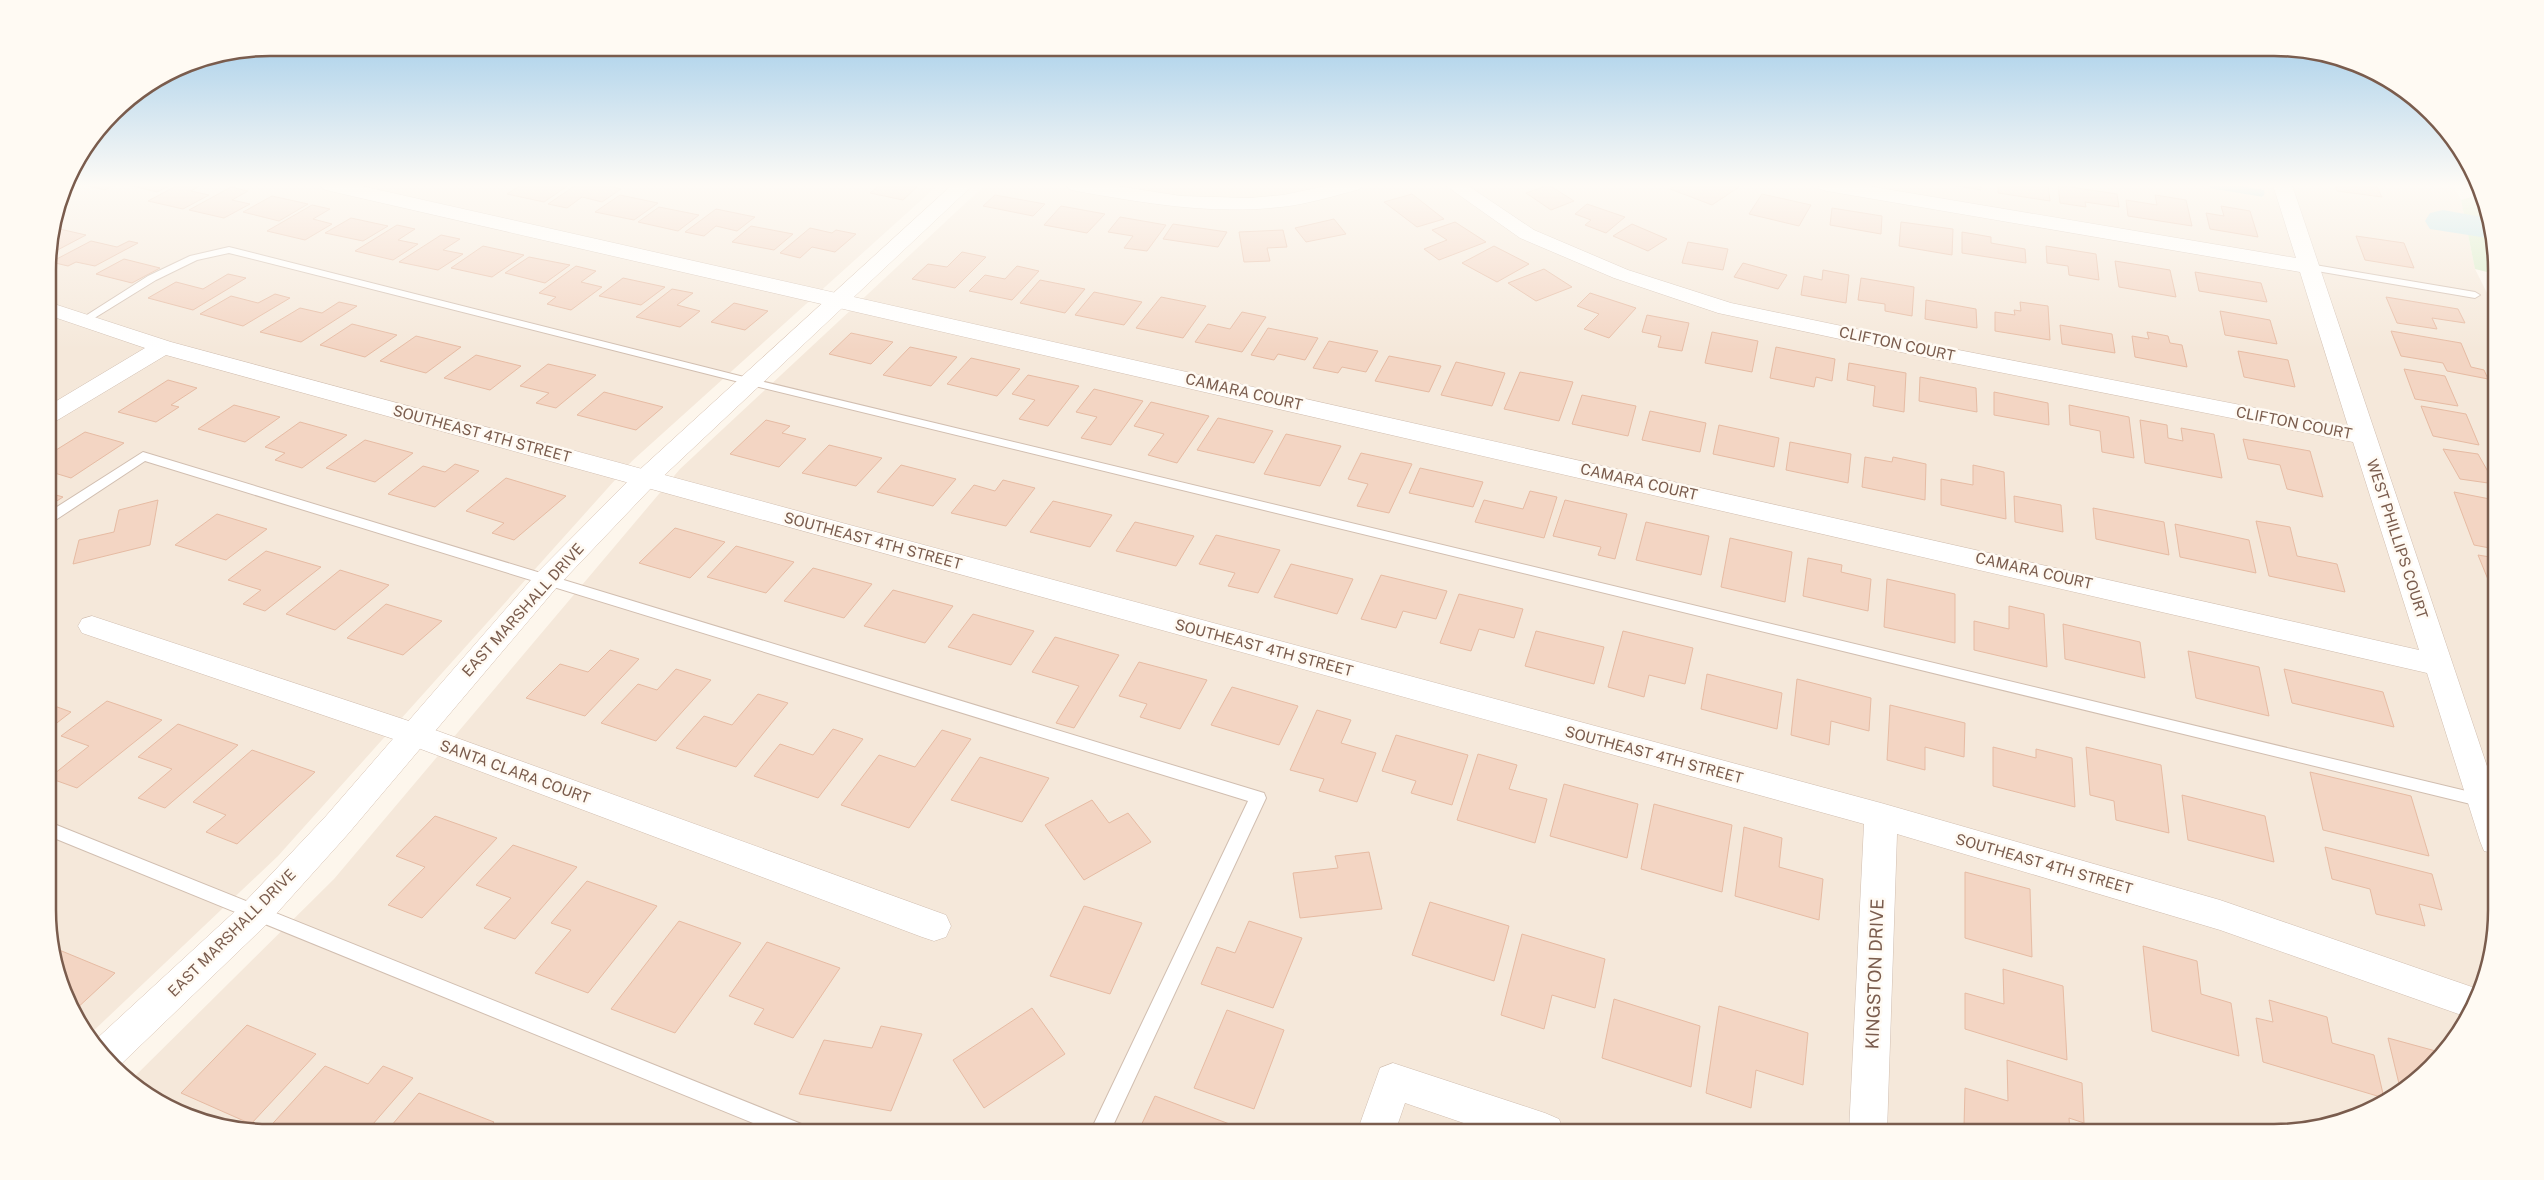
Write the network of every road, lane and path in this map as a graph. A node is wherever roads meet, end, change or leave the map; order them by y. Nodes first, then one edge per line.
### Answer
1 (574, 240) edge
2 (904, 240) edge
3 (1541, 240) edge
4 (2147, 240) edge
5 (2300, 240) edge
6 (2309, 268) junction
7 (2475, 295) dead end
8 (839, 300) junction
9 (56, 311) edge
10 (84, 320) junction
11 (164, 347) junction
12 (751, 382) junction
13 (56, 411) edge
14 (2363, 436) junction
15 (646, 479) junction
16 (56, 513) edge
17 (547, 580) junction
18 (92, 626) dead end
19 (2438, 665) junction
20 (413, 734) junction
21 (2483, 801) junction
22 (1881, 816) junction
23 (2488, 816) edge
24 (56, 832) edge
25 (256, 913) junction
26 (934, 926) dead end
27 (2467, 1001) edge
28 (109, 1051) edge
29 (777, 1124) edge
30 (1104, 1124) edge
31 (1379, 1124) edge
32 (1521, 1124) edge
33 (1868, 1124) edge

1 - 8 street, CAMARA COURT
2 - 8 street, EAST MARSHALL DRIVE
3 - 14 street, CLIFTON COURT
4 - 6 street
5 - 6 street, WEST PHILLIPS COURT
6 - 7 lane
6 - 14 street, WEST PHILLIPS COURT
8 - 12 street, EAST MARSHALL DRIVE
8 - 19 street, CAMARA COURT
9 - 10 street, SOUTHEAST 4TH STREET
10 - 11 street, SOUTHEAST 4TH STREET
10 - 12 lane
11 - 13 street
11 - 15 street, SOUTHEAST 4TH STREET
12 - 15 street, EAST MARSHALL DRIVE
12 - 21 lane
14 - 19 street, WEST PHILLIPS COURT
15 - 17 street, EAST MARSHALL DRIVE
15 - 22 street, SOUTHEAST 4TH STREET
16 - 17 lane
17 - 20 street, EAST MARSHALL DRIVE
17 - 30 lane
18 - 20 street, SANTA CLARA COURT
19 - 21 street, WEST PHILLIPS COURT
20 - 25 street, EAST MARSHALL DRIVE
20 - 26 street, SANTA CLARA COURT
21 - 23 street, WEST PHILLIPS COURT
22 - 27 street, SOUTHEAST 4TH STREET
22 - 33 street, KINGSTON DRIVE
24 - 25 lane
25 - 28 street, EAST MARSHALL DRIVE
25 - 29 lane
31 - 32 street

